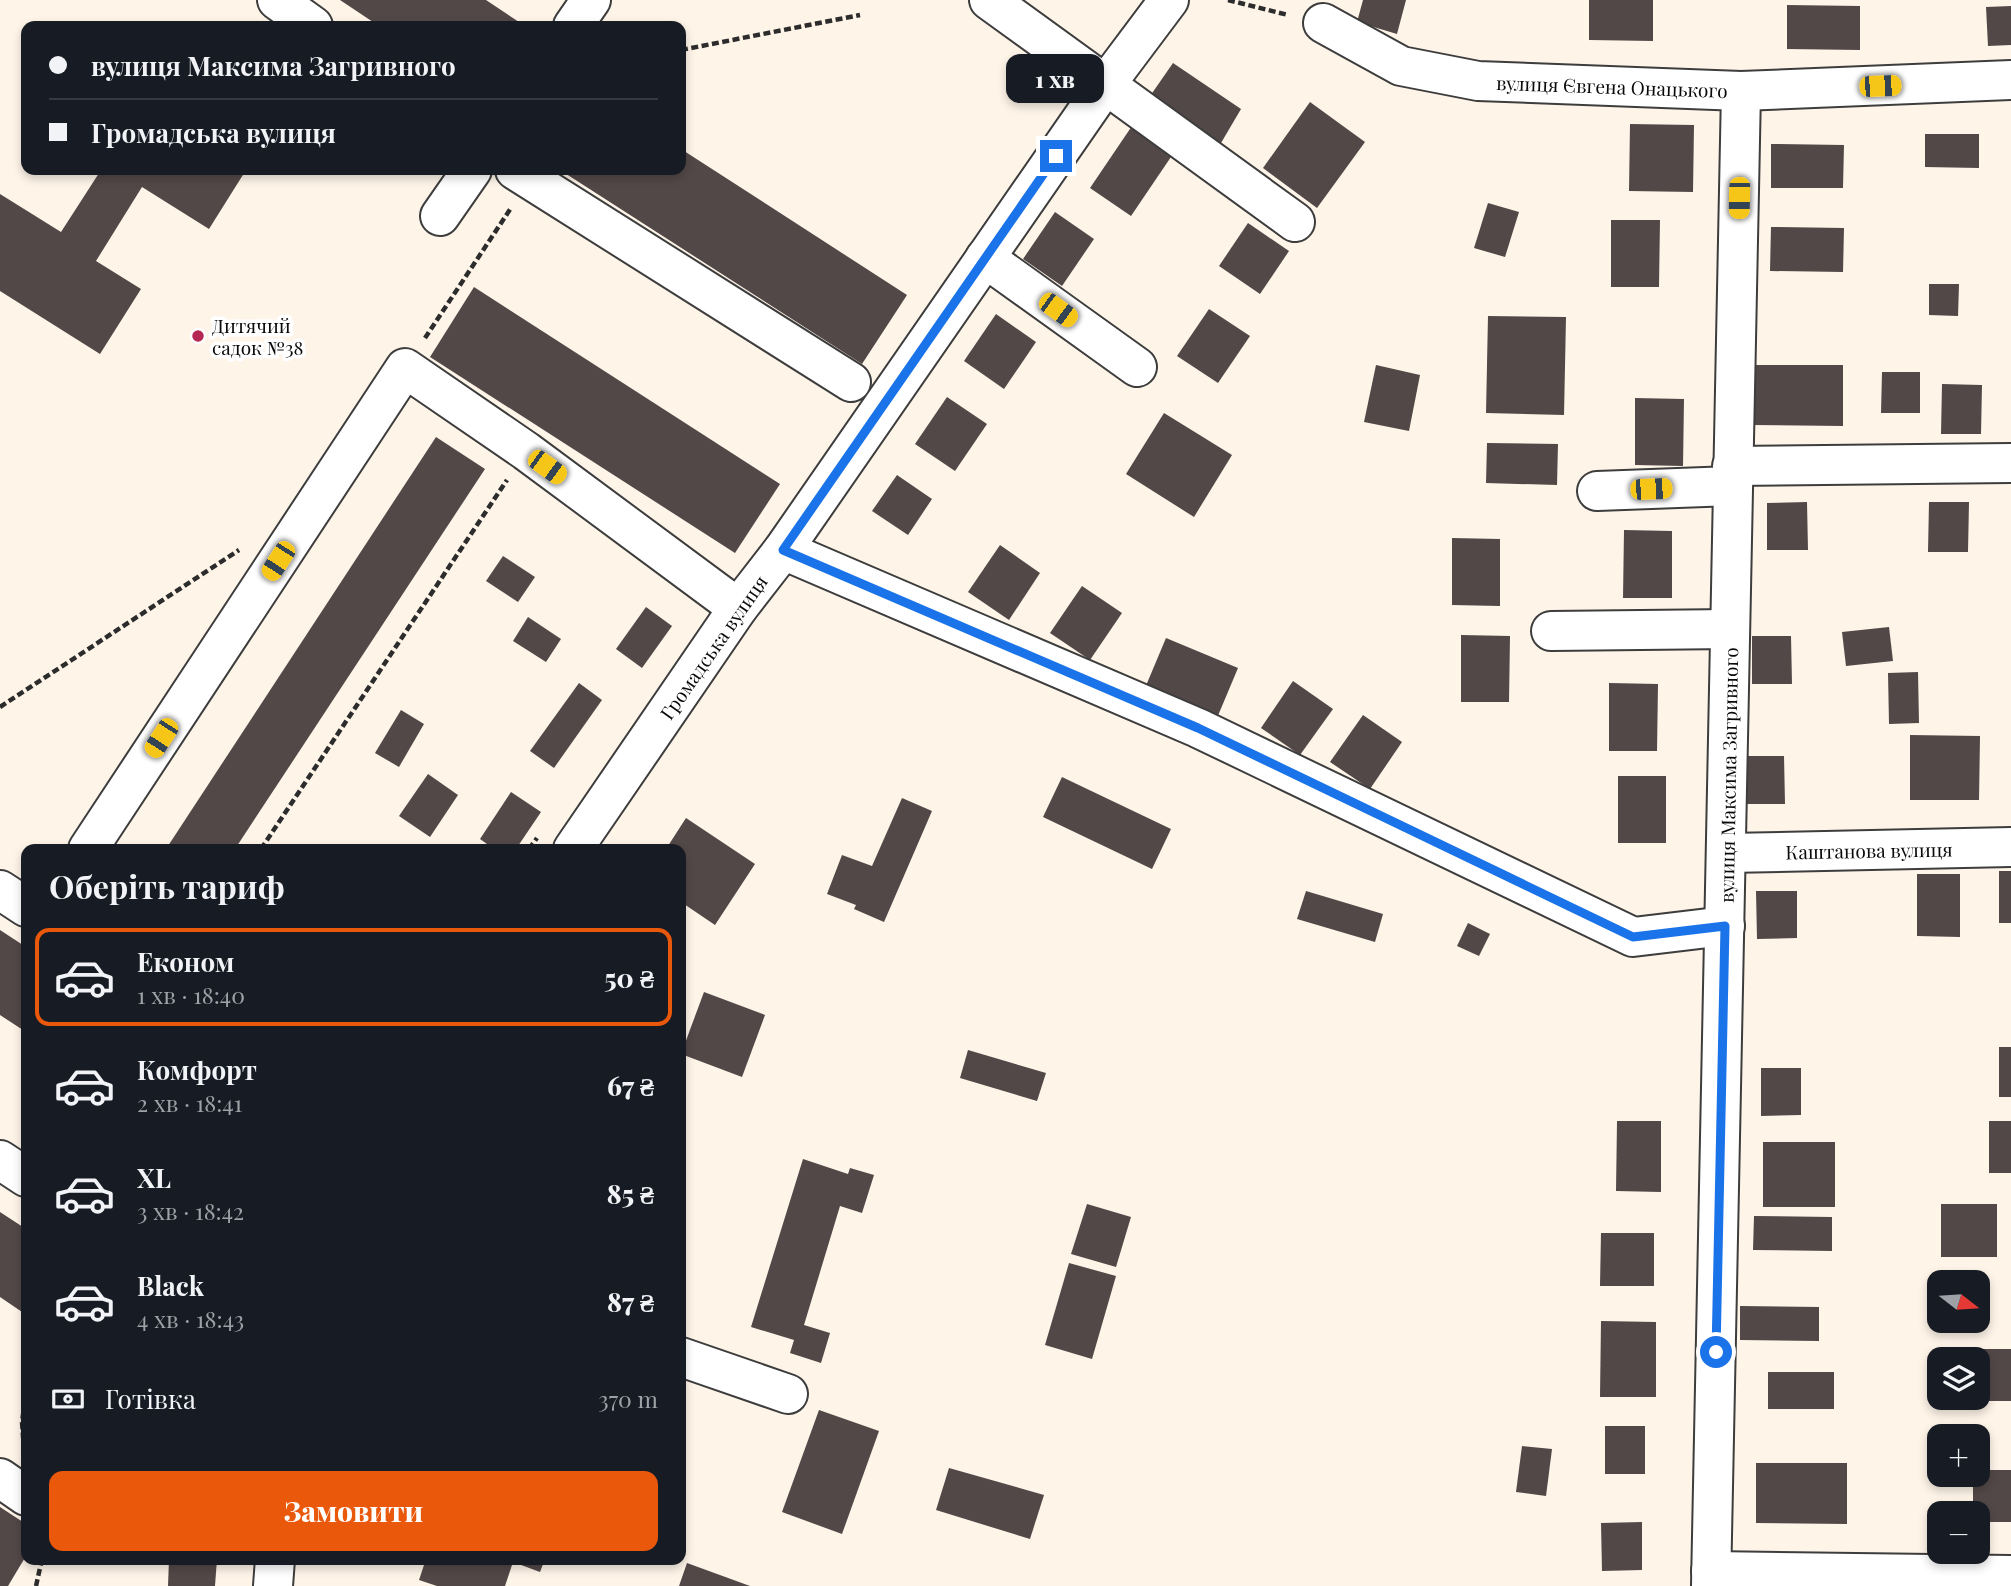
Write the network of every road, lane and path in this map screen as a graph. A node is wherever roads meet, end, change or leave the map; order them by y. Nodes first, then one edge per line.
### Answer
1 (277, 0) edge
2 (989, 0) edge
3 (1169, 0) edge
4 (1228, 0) edge
5 (860, 15) dead end
6 (306, 21) edge
7 (1323, 23) joint
8 (686, 49) edge
9 (2011, 80) edge
10 (1106, 84) junction
11 (1741, 91) junction
12 (469, 175) edge
13 (522, 175) edge
14 (440, 216) dead end
15 (1295, 222) dead end
16 (985, 258) junction
17 (1137, 367) dead end
18 (405, 368) junction
19 (851, 382) dead end
20 (526, 451) junction
21 (2011, 463) edge
22 (1732, 476) junction
23 (1597, 491) dead end
24 (241, 548) dead end
25 (783, 550) junction
26 (738, 608) junction
27 (1730, 629) junction
28 (1551, 631) dead end
29 (0, 708) edge
30 (91, 844) edge
31 (264, 844) edge
32 (576, 844) edge
33 (2011, 847) edge
34 (1727, 853) junction
35 (0, 890) edge
36 (21, 904) edge
37 (1725, 926) junction
38 (0, 1160) edge
39 (21, 1174) edge
40 (686, 1359) edge
41 (788, 1394) dead end
42 (21, 1433) edge
43 (17, 1479) edge
44 (40, 1565) edge
45 (275, 1565) edge
46 (2011, 1575) edge
47 (1711, 1579) edge
48 (36, 1586) edge
49 (273, 1586) edge

1 - 6 street
2 - 10 street
3 - 10 street, Громадська вулиця
4 - 7 path
5 - 8 path
7 - 11 street, вулиця Євгена Онацького
9 - 11 street, вулиця Євгена Онацького
10 - 15 street
10 - 16 street, Громадська вулиця
11 - 22 street, вулиця Максима Загривного
12 - 14 street
13 - 18 path
13 - 19 street
16 - 17 street
16 - 25 street, Громадська вулиця
18 - 20 street
18 - 30 street
20 - 26 street
20 - 31 path
21 - 22 street
22 - 23 street
22 - 27 street, вулиця Максима Загривного
24 - 29 path
25 - 26 street, Громадська вулиця
25 - 37 street
26 - 32 street, Громадська вулиця
27 - 28 street
27 - 34 street, вулиця Максима Загривного
33 - 34 street, Каштанова вулиця
34 - 37 street, вулиця Максима Загривного
35 - 36 street
37 - 47 street, вулиця Максима Загривного
38 - 39 street
40 - 41 street
42 - 43 path
44 - 48 path
45 - 49 street
46 - 47 street

